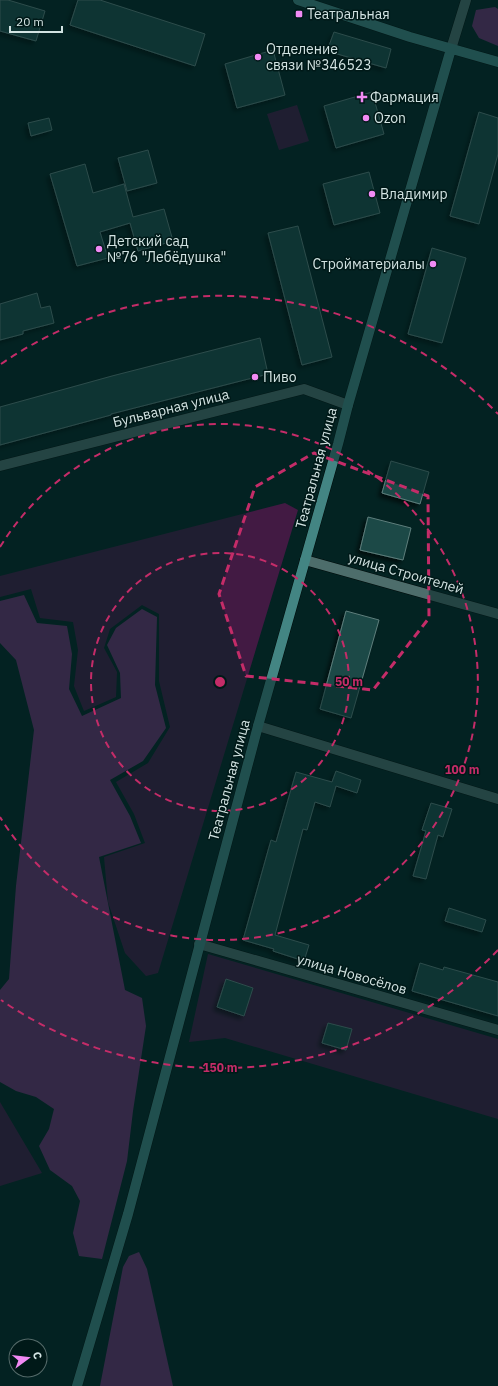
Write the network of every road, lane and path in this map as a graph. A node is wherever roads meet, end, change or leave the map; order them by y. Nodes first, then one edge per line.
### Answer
1 (298, 0) edge
2 (466, 0) edge
3 (451, 49) junction
4 (498, 62) edge
5 (348, 405) junction
6 (0, 466) edge
7 (306, 560) junction
8 (498, 614) edge
9 (258, 726) junction
10 (498, 799) edge
11 (199, 944) junction
12 (498, 1030) edge
13 (77, 1386) edge

1 - 3 main road
2 - 3 street, Театральная улица
3 - 4 main road
3 - 5 main road, Театральная улица
5 - 6 street, Бульварная улица
5 - 7 main road, Театральная улица
7 - 8 street, улица Строителей
7 - 9 main road, Театральная улица
9 - 10 street
9 - 11 main road, Театральная улица
11 - 12 street, улица Новосёлов
11 - 13 main road, Театральная улица

